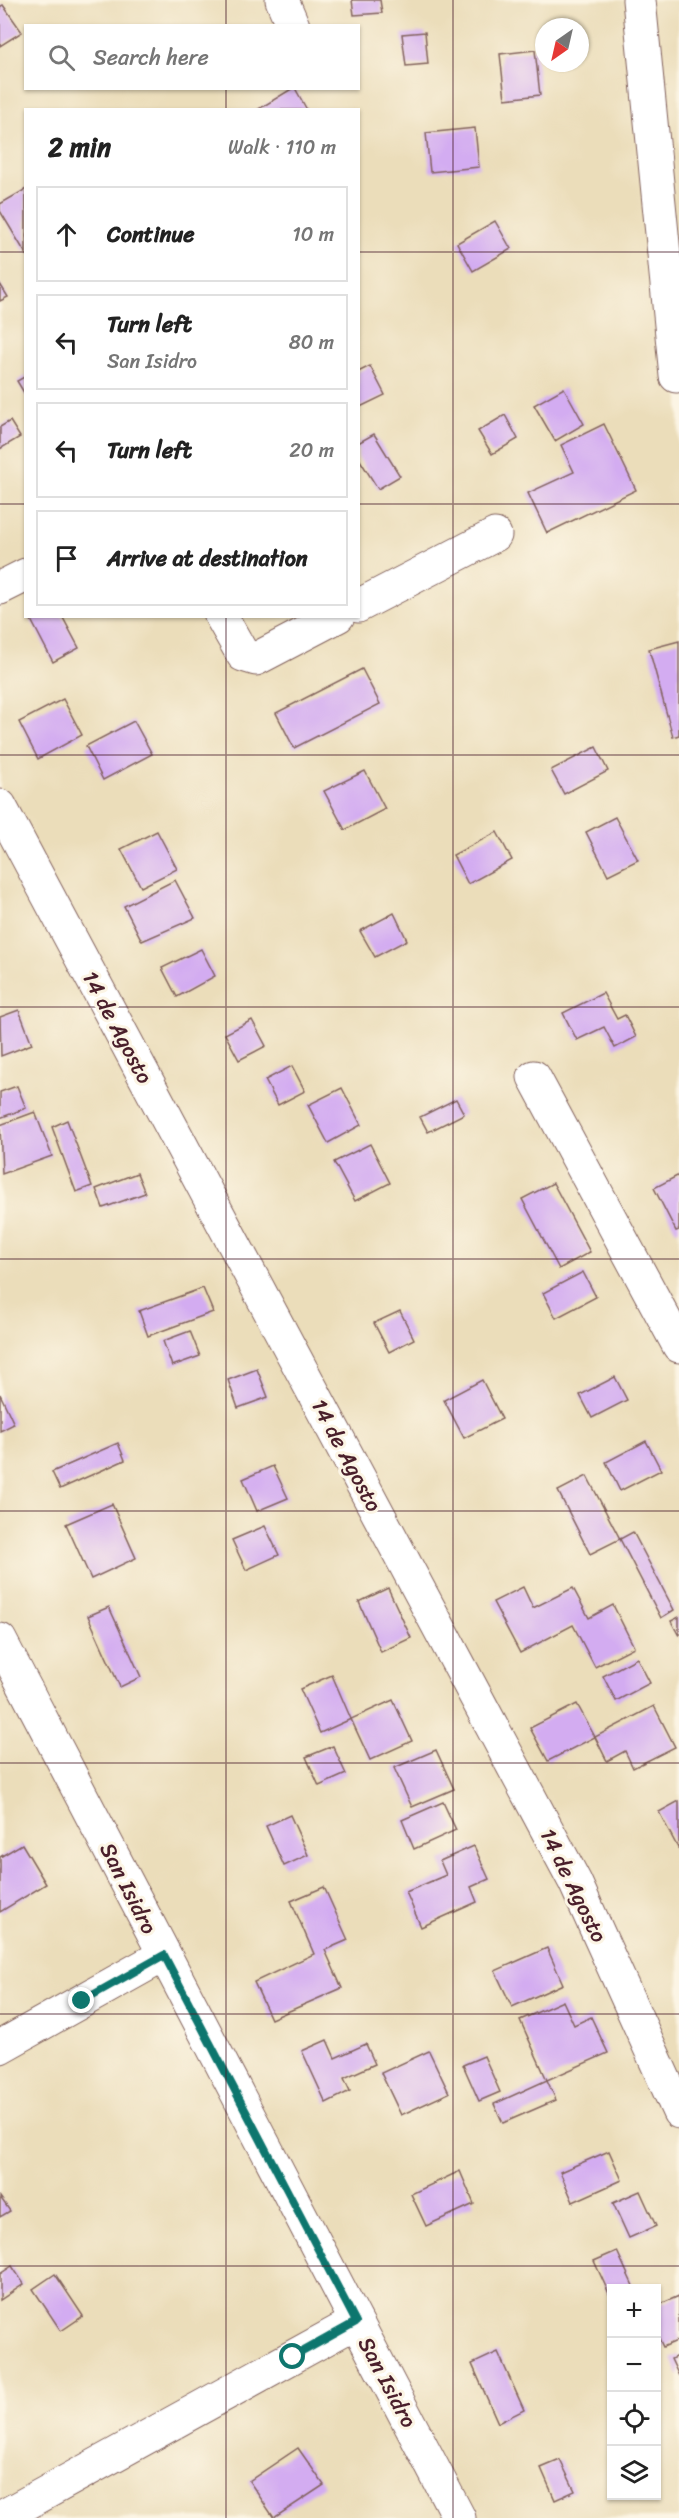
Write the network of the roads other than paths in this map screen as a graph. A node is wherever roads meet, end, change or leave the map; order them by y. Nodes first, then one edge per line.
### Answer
1 (282, 0) edge
2 (639, 0) edge
3 (292, 24) edge
4 (678, 383) edge
5 (495, 535) dead end
6 (24, 576) edge
7 (0, 588) edge
8 (360, 605) edge
9 (222, 618) edge
10 (334, 618) edge
11 (0, 806) edge
12 (534, 1077) dead end
13 (679, 1346) edge
14 (0, 1640) edge
15 (164, 1955) junction
16 (0, 2046) edge
17 (679, 2112) edge
18 (356, 2322) junction
19 (0, 2518) edge
20 (459, 2518) edge

1 - 3 street
2 - 4 street
5 - 8 street
6 - 7 street
9 - 10 street
11 - 17 street, 14 de Agosto
12 - 13 street
14 - 15 street, San Isidro
15 - 16 street
15 - 18 street, San Isidro
18 - 19 street
18 - 20 street, San Isidro

